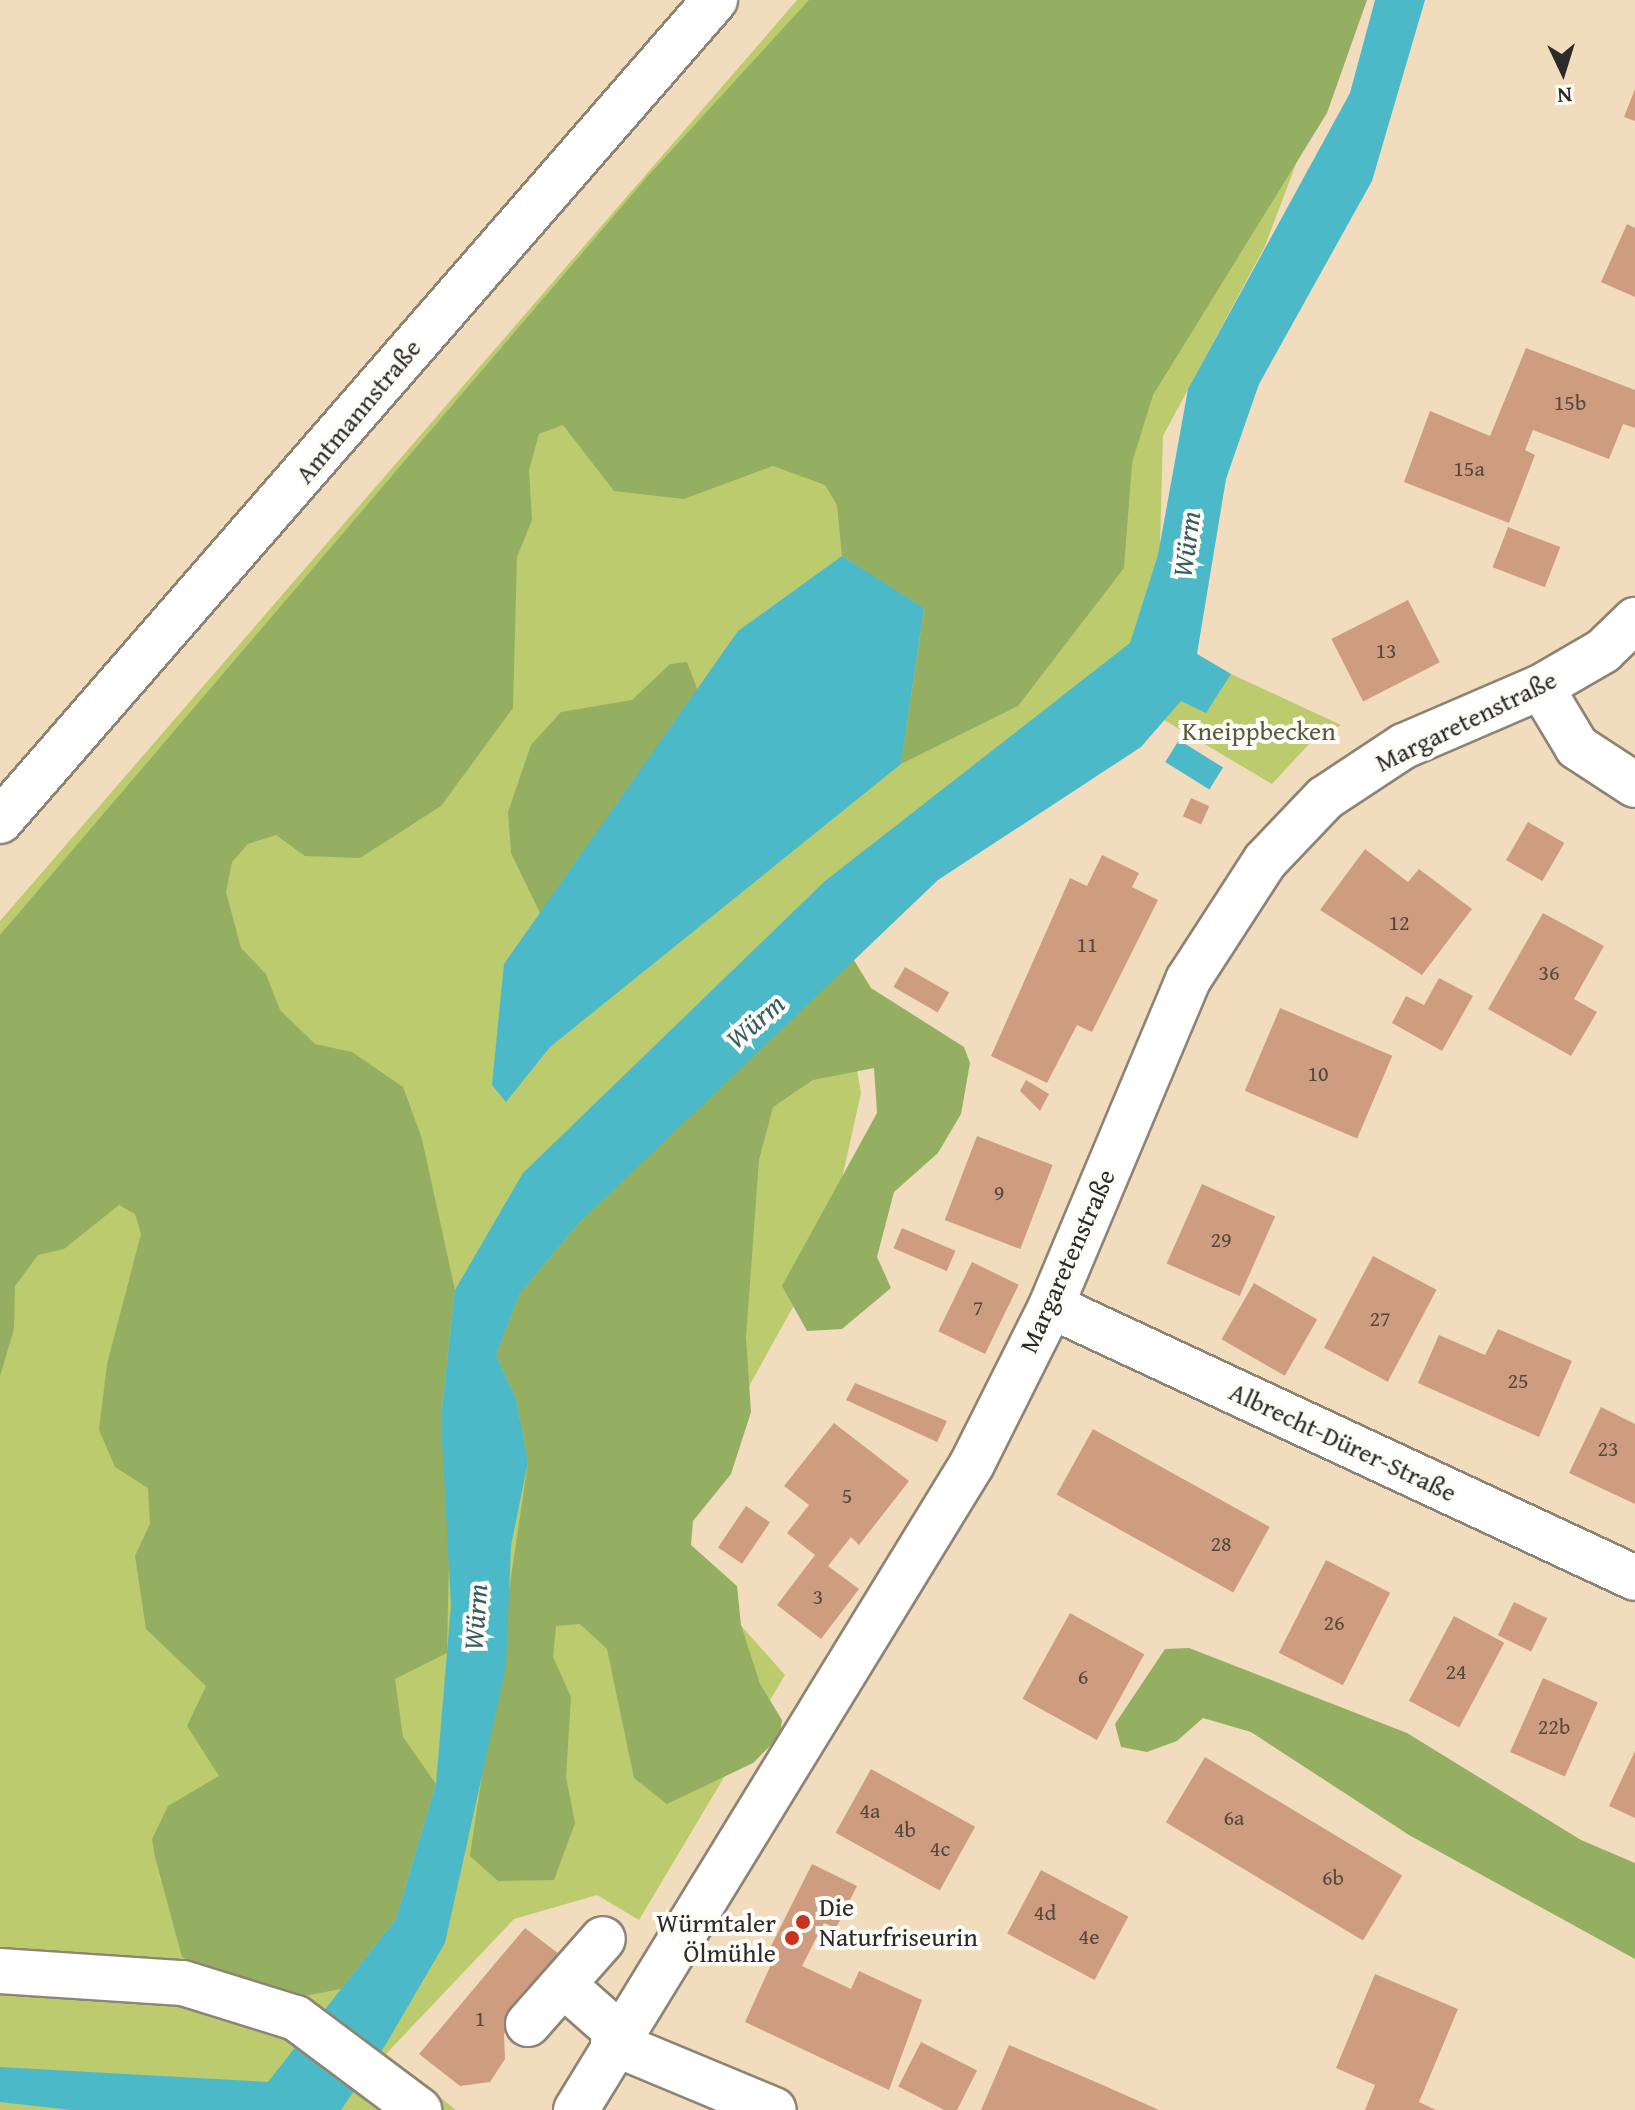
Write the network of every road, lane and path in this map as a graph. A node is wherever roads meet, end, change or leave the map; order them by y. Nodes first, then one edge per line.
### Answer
1 (715, 0) edge
2 (1635, 620) edge
3 (1541, 687) junction
4 (1635, 785) edge
5 (0, 821) edge
6 (1051, 1306) junction
7 (1635, 1578) edge
8 (603, 1939) dead end
9 (0, 1971) edge
10 (566, 1987) junction
11 (528, 2024) dead end
12 (616, 2039) junction
13 (403, 2098) edge
14 (576, 2110) edge
15 (774, 2110) edge

1 - 5 street, Amtmannstraße
2 - 3 street, Margaretenstraße
3 - 4 street
3 - 6 street, Margaretenstraße
6 - 7 street, Albrecht-Dürer-Straße
6 - 12 street, Margaretenstraße
8 - 10 street
9 - 13 street
10 - 11 street
10 - 12 street
12 - 14 street, Margaretenstraße
12 - 15 street

